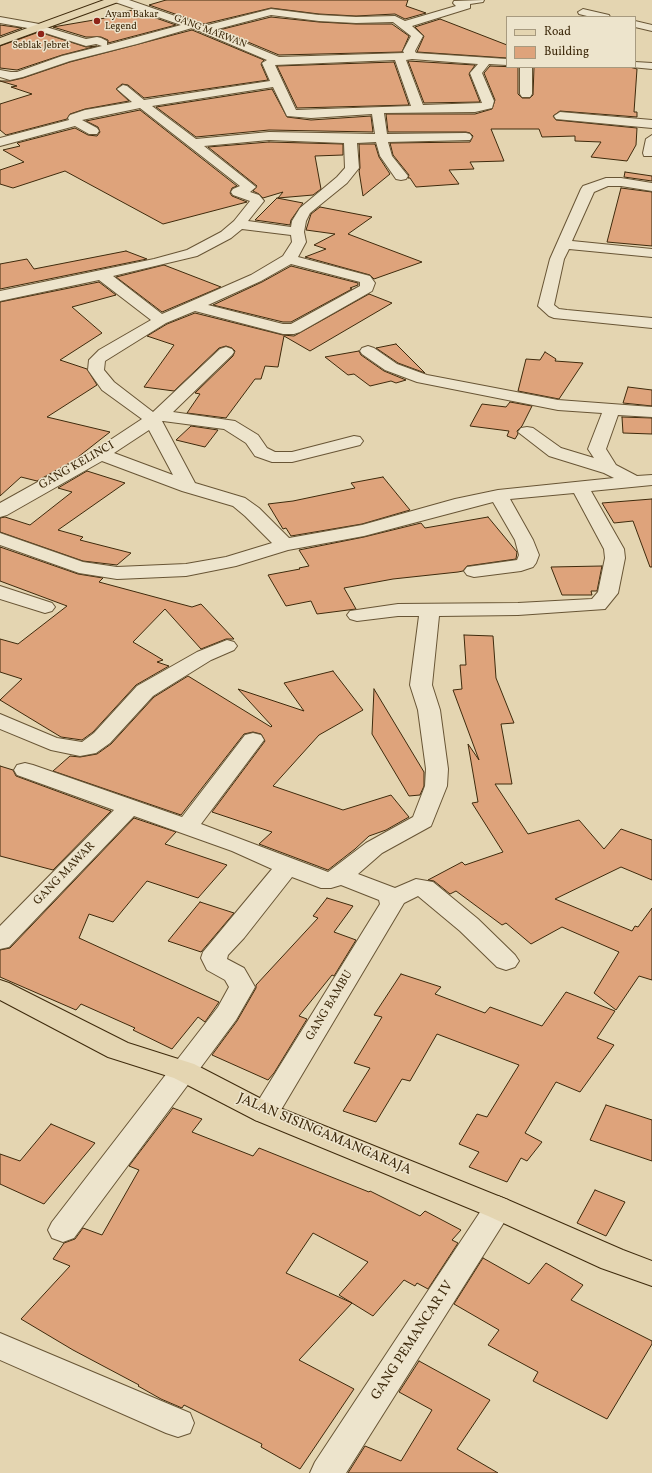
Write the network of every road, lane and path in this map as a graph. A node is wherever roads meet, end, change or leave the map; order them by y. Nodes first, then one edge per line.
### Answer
1 (114, 0) edge
2 (119, 0) edge
3 (479, 0) edge
4 (98, 6) junction
5 (114, 12) dead end
6 (583, 12) dead end
7 (600, 16) edge
8 (0, 20) edge
9 (636, 24) edge
10 (404, 25) junction
11 (198, 27) junction
12 (39, 28) junction
13 (652, 28) edge
14 (0, 42) edge
15 (112, 47) junction
16 (406, 56) junction
17 (277, 61) junction
18 (486, 61) junction
19 (506, 62) edge
20 (636, 66) edge
21 (652, 66) edge
22 (526, 68) edge
23 (0, 73) edge
24 (278, 83) junction
25 (123, 89) dead end
26 (526, 94) dead end
27 (140, 104) junction
28 (418, 109) junction
29 (376, 110) junction
30 (560, 116) dead end
31 (77, 122) junction
32 (652, 124) edge
33 (93, 131) dead end
34 (466, 137) dead end
35 (381, 138) junction
36 (350, 139) junction
37 (652, 139) edge
38 (0, 142) edge
39 (193, 143) junction
40 (649, 153) dead end
41 (401, 176) dead end
42 (652, 187) edge
43 (239, 224) junction
44 (297, 232) junction
45 (564, 244) junction
46 (652, 253) edge
47 (289, 259) junction
48 (102, 275) junction
49 (0, 296) edge
50 (194, 306) junction
51 (161, 320) junction
52 (652, 323) edge
53 (368, 351) dead end
54 (226, 352) dead end
55 (612, 409) junction
56 (652, 412) edge
57 (156, 417) junction
58 (527, 432) dead end
59 (354, 441) dead end
60 (101, 454) junction
61 (610, 469) junction
62 (652, 480) edge
63 (633, 481) junction
64 (188, 487) junction
65 (580, 488) junction
66 (498, 495) junction
67 (1, 509) edge
68 (0, 539) edge
69 (285, 545) junction
70 (474, 571) dead end
71 (0, 592) edge
72 (45, 607) dead end
73 (430, 609) junction
74 (357, 615) dead end
75 (227, 646) dead end
76 (0, 721) edge
77 (253, 740) dead end
78 (25, 770) dead end
79 (130, 807) junction
80 (187, 827) junction
81 (288, 865) junction
82 (340, 876) junction
83 (392, 899) junction
84 (0, 941) edge
85 (506, 961) dead end
86 (0, 989) edge
87 (184, 1071) junction
88 (266, 1112) junction
89 (498, 1208) junction
90 (63, 1230) dead end
91 (652, 1274) edge
92 (0, 1346) edge
93 (178, 1423) dead end
94 (327, 1473) edge

1 - 4 main road
2 - 11 street, GANG MARWAN
3 - 10 street
4 - 5 street
4 - 12 main road
6 - 7 street
8 - 12 street
9 - 13 street
10 - 11 street
10 - 16 street
11 - 15 street
11 - 17 street, GANG MARWAN
12 - 14 main road
12 - 15 street
15 - 23 street
16 - 17 street
16 - 18 street
16 - 28 street
17 - 24 street
18 - 19 street
18 - 28 street
20 - 21 street
22 - 26 street
24 - 27 street
24 - 29 street
25 - 27 street
27 - 31 street
27 - 39 street
28 - 29 street
29 - 35 street
30 - 32 street
31 - 33 street
31 - 38 street
34 - 35 street
35 - 36 street
35 - 41 street
36 - 39 street
36 - 44 street
37 - 40 street
39 - 43 street
42 - 45 street
43 - 44 street
43 - 48 street
44 - 47 street
45 - 46 street
45 - 52 street
47 - 50 street
47 - 50 street
48 - 49 street
48 - 51 street
50 - 51 street
51 - 57 street
53 - 55 street
54 - 57 street, GANG KELINCI
55 - 56 street
55 - 61 street
57 - 59 street
57 - 60 street, GANG KELINCI
57 - 64 street
58 - 61 street
60 - 64 street
60 - 67 street, GANG KELINCI
61 - 63 street
62 - 63 street
63 - 65 street
64 - 69 street
65 - 66 street
65 - 73 street
66 - 69 street
66 - 70 street
68 - 69 street
71 - 72 street
73 - 74 street
73 - 82 street
75 - 76 street
77 - 80 street
78 - 79 street
79 - 80 street
79 - 84 street, GANG MAWAR
80 - 81 street
81 - 82 street
81 - 87 street
82 - 83 street
83 - 85 street
83 - 88 street, GANG BAMBU
86 - 87 main road, JALAN SISINGAMANGARAJA
87 - 88 main road, JALAN SISINGAMANGARAJA
87 - 90 street
88 - 89 main road, JALAN SISINGAMANGARAJA
89 - 91 main road, JALAN SISINGAMANGARAJA
89 - 94 street, GANG PEMANCAR IV
92 - 93 street

